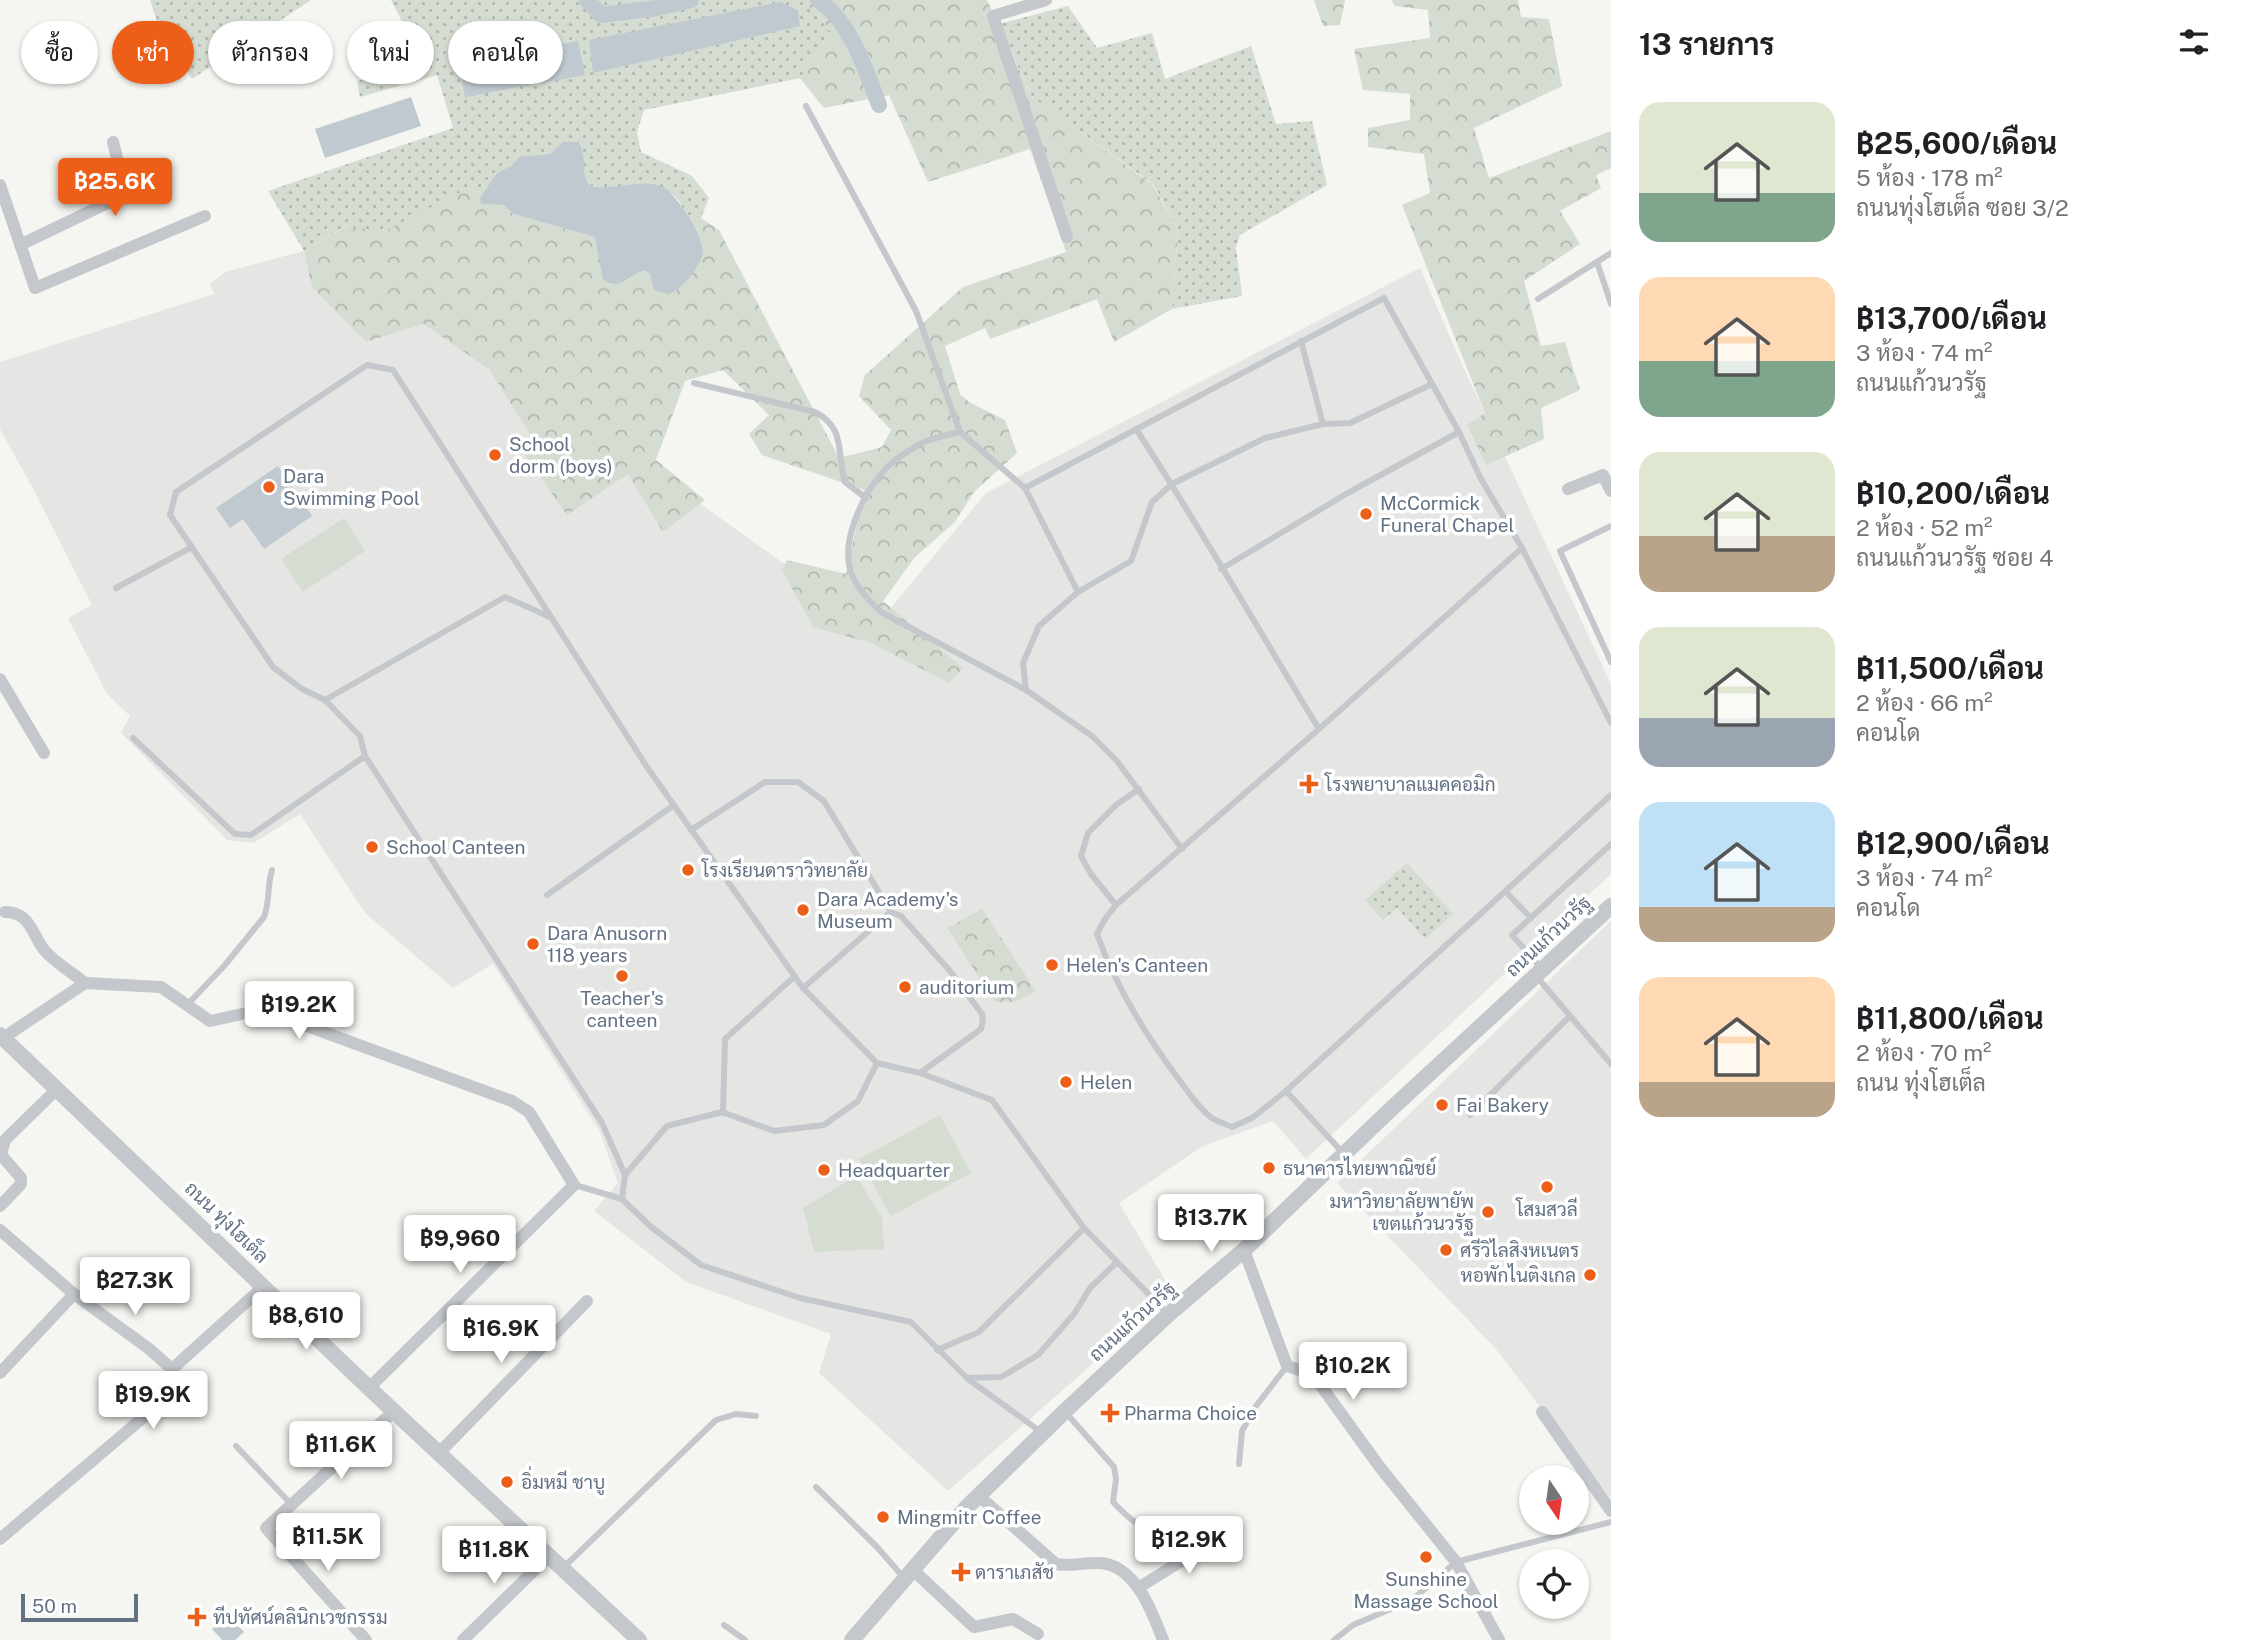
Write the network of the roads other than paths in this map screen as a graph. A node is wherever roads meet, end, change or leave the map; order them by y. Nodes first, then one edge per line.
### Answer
1 (1046, 0) edge
2 (806, 106) dead end
3 (113, 142) dead end
4 (0, 185) edge
5 (205, 216) dead end
6 (1067, 237) dead end
7 (20, 246) junction
8 (1611, 253) edge
9 (1597, 262) junction
10 (1538, 299) dead end
11 (1611, 304) edge
12 (1301, 341) junction
13 (694, 383) dead end
14 (1432, 384) junction
15 (1323, 424) junction
16 (1136, 429) junction
17 (960, 432) junction
18 (1460, 432) junction
19 (1172, 484) junction
20 (1025, 488) junction
21 (1569, 489) dead end
22 (1611, 491) edge
23 (866, 498) junction
24 (1611, 526) edge
25 (192, 547) junction
26 (1522, 548) junction
27 (1221, 569) junction
28 (116, 588) dead end
29 (1078, 592) junction
30 (552, 618) junction
31 (1610, 658) edge
32 (0, 679) edge
33 (1026, 690) junction
34 (325, 701) junction
35 (1611, 723) edge
36 (1319, 729) junction
37 (133, 738) dead end
38 (44, 753) dead end
39 (365, 756) junction
40 (1139, 789) junction
41 (1611, 794) edge
42 (674, 805) junction
43 (691, 830) junction
44 (1611, 844) edge
45 (1182, 849) junction
46 (272, 870) dead end
47 (1506, 892) junction
48 (547, 895) dead end
49 (1116, 905) junction
50 (1611, 906) edge
51 (5, 912) dead end
52 (891, 912) junction
53 (1531, 918) junction
54 (1539, 973) junction
55 (795, 976) junction
56 (85, 983) junction
57 (803, 988) junction
58 (187, 1005) junction
59 (1570, 1016) junction
60 (2, 1037) edge
61 (877, 1063) junction
62 (1611, 1064) edge
63 (920, 1073) junction
64 (57, 1089) junction
65 (1286, 1091) junction
66 (723, 1113) junction
67 (1470, 1115) dead end
68 (1343, 1154) junction
69 (625, 1175) junction
70 (574, 1185) junction
71 (622, 1199) junction
72 (0, 1206) edge
73 (1084, 1228) junction
74 (0, 1230) edge
75 (1244, 1250) junction
76 (1117, 1262) junction
77 (264, 1286) junction
78 (74, 1294) junction
79 (587, 1301) dead end
80 (1169, 1314) junction
81 (937, 1350) junction
82 (1287, 1366) junction
83 (172, 1369) junction
84 (0, 1373) edge
85 (967, 1378) junction
86 (369, 1388) junction
87 (394, 1411) junction
88 (1065, 1411) junction
89 (1542, 1412) dead end
90 (756, 1416) dead end
91 (1042, 1433) junction
92 (236, 1446) dead end
93 (439, 1453) junction
94 (1239, 1464) dead end
95 (816, 1487) dead end
96 (979, 1496) junction
97 (291, 1504) junction
98 (1611, 1511) edge
99 (1611, 1522) edge
100 (1173, 1523) dead end
101 (1223, 1535) dead end
102 (0, 1539) edge
103 (549, 1556) junction
104 (1456, 1562) junction
105 (563, 1569) junction
106 (909, 1575) junction
107 (1138, 1588) junction
108 (724, 1625) dead end
109 (1038, 1634) dead end
110 (366, 1640) edge
111 (463, 1640) edge
112 (639, 1640) edge
113 (745, 1640) edge
114 (852, 1640) edge
115 (1163, 1640) edge
116 (1334, 1640) edge
117 (1499, 1640) edge

1 - 6 street
2 - 17 lane
3 - 7 street
4 - 7 street
5 - 7 street
8 - 9 lane
9 - 10 lane
9 - 11 lane
12 - 14 lane
12 - 15 lane
12 - 16 lane
13 - 23 lane
14 - 15 lane
14 - 18 lane
15 - 19 lane
16 - 19 lane
16 - 20 lane
17 - 20 lane
17 - 23 lane
18 - 26 lane
18 - 27 lane
19 - 27 lane
19 - 29 lane
20 - 29 lane
21 - 22 street
23 - 33 lane
24 - 31 lane
25 - 28 lane
25 - 30 lane
25 - 34 lane
26 - 35 lane
26 - 36 lane
27 - 36 lane
29 - 33 lane
30 - 34 lane
30 - 42 lane
32 - 38 street
33 - 40 lane
34 - 39 lane
36 - 45 lane
37 - 39 lane
39 - 69 lane
40 - 45 lane
40 - 49 lane
41 - 47 lane
42 - 43 lane
42 - 48 lane
43 - 52 lane
43 - 55 lane
44 - 53 lane
45 - 49 lane
46 - 58 lane
47 - 53 lane
47 - 65 lane
49 - 65 lane
50 - 54 street, ถนนแก้วนวรัฐ
51 - 56 street
52 - 57 lane
52 - 63 lane
53 - 54 lane
54 - 59 lane
54 - 68 street, ถนนแก้วนวรัฐ
55 - 57 lane
55 - 66 lane
56 - 58 street
56 - 60 street
57 - 61 lane
58 - 70 street
59 - 62 lane
59 - 67 lane
60 - 64 street, ถนน ทุ่งโฮเต็ล
61 - 63 lane
61 - 66 lane
63 - 73 lane
64 - 72 street
64 - 77 street, ถนน ทุ่งโฮเต็ล
65 - 68 lane
66 - 69 lane
68 - 75 street, ถนนแก้วนวรัฐ
69 - 71 lane
70 - 71 lane
70 - 86 street
71 - 81 lane
73 - 76 lane
73 - 81 lane
74 - 78 street
75 - 80 street, ถนนแก้วนวรัฐ
75 - 82 street
76 - 80 lane
76 - 85 lane
77 - 83 street
77 - 86 street, ถนน ทุ่งโฮเต็ล
78 - 83 street
78 - 84 street
79 - 93 street
80 - 88 street, ถนนแก้วนวรัฐ
81 - 85 lane
82 - 94 lane
82 - 104 street
83 - 102 street
85 - 91 lane
86 - 87 street, ถนน ทุ่งโฮเต็ล
87 - 93 street, ถนน ทุ่งโฮเต็ล
87 - 97 street
88 - 91 street, ถนนแก้วนวรัฐ
88 - 100 lane
89 - 98 street
90 - 105 lane
91 - 96 street, ถนนแก้วนวรัฐ
92 - 97 lane
93 - 103 street, ถนน ทุ่งโฮเต็ล
95 - 106 lane
96 - 106 street, ถนนแก้วนวรัฐ
96 - 107 street
97 - 110 street
99 - 104 lane
101 - 107 street
103 - 105 street, ถนน ทุ่งโฮเต็ล
103 - 111 street
104 - 116 lane
104 - 117 street
105 - 112 street, ถนน ทุ่งโฮเต็ล
106 - 109 street
106 - 114 street, ถนนแก้วนวรัฐ
107 - 115 street
108 - 113 lane

